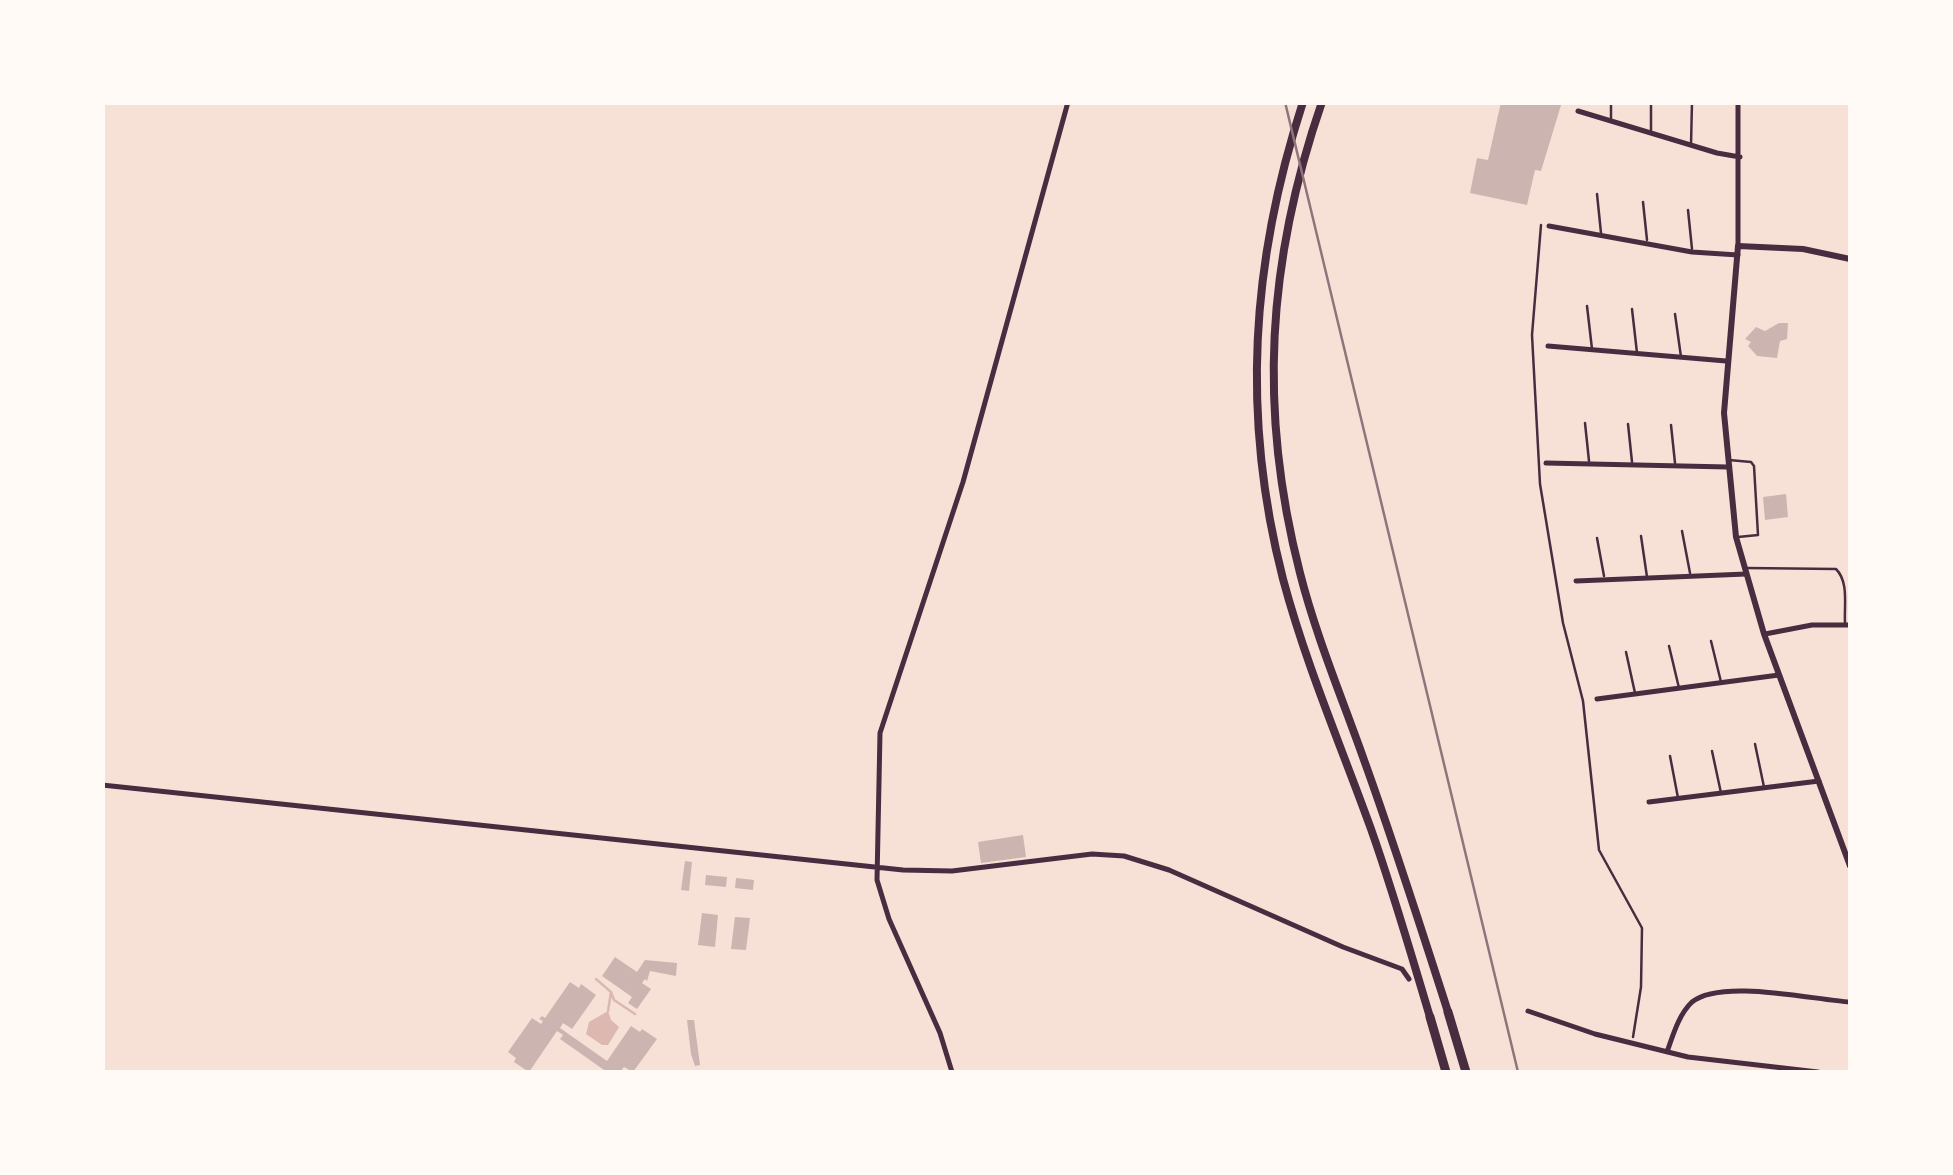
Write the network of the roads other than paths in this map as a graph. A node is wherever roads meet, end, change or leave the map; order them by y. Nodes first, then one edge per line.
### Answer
1 (1068, 102) edge
2 (1302, 102) edge
3 (1322, 102) edge
4 (1611, 102) edge
5 (1651, 102) edge
6 (1692, 102) edge
7 (1738, 102) edge
8 (1578, 112) dead end
9 (1611, 121) junction
10 (1650, 133) junction
11 (1691, 145) junction
12 (1740, 157) junction
13 (1597, 194) dead end
14 (1643, 202) dead end
15 (1688, 210) dead end
16 (1545, 226) road end
17 (1600, 236) junction
18 (1646, 244) junction
19 (1738, 250) junction
20 (1692, 252) junction
21 (1850, 259) edge
22 (1587, 306) dead end
23 (1632, 310) dead end
24 (1676, 314) dead end
25 (1548, 346) dead end
26 (1592, 350) junction
27 (1637, 354) junction
28 (1681, 357) junction
29 (1726, 361) junction
30 (1585, 423) dead end
31 (1628, 424) dead end
32 (1671, 425) dead end
33 (1546, 464) dead end
34 (1589, 464) junction
35 (1727, 464) junction
36 (1632, 465) junction
37 (1675, 466) junction
38 (1682, 530) dead end
39 (1640, 536) dead end
40 (1736, 537) junction
41 (1598, 538) dead end
42 (1745, 570) junction
43 (1690, 576) junction
44 (1648, 578) junction
45 (1604, 579) junction
46 (1576, 581) dead end
47 (1848, 625) edge
48 (1764, 634) junction
49 (1711, 641) dead end
50 (1669, 646) dead end
51 (1626, 652) dead end
52 (1779, 675) junction
53 (1721, 682) junction
54 (1678, 688) junction
55 (1636, 693) junction
56 (1598, 698) dead end
57 (1755, 744) dead end
58 (1712, 751) dead end
59 (1670, 756) dead end
60 (1819, 781) junction
61 (102, 785) edge
62 (1764, 788) junction
63 (1721, 793) junction
64 (1678, 798) junction
65 (1649, 802) dead end
66 (1850, 866) edge
67 (875, 867) junction
68 (1409, 979) dead end
69 (1850, 1002) edge
70 (1528, 1011) dead end
71 (1448, 1012) joint
72 (1430, 1017) joint
73 (1667, 1052) junction
74 (1721, 1063) junction
75 (952, 1072) edge
76 (1446, 1072) edge
77 (1466, 1072) edge
78 (1721, 1072) edge
79 (1818, 1072) edge

1 - 67 street
2 - 72 main road
3 - 71 main road
4 - 9 lane
5 - 10 lane
6 - 11 lane
7 - 12 street
8 - 9 street
9 - 10 street
10 - 11 street
11 - 12 street
12 - 19 street
13 - 17 lane
14 - 18 lane
15 - 20 lane
16 - 17 street
17 - 18 street
18 - 20 street
19 - 20 street
19 - 21 street
19 - 29 street
22 - 26 lane
23 - 27 lane
24 - 28 lane
25 - 26 street
26 - 27 street
27 - 28 street
28 - 29 street
29 - 35 street
30 - 34 lane
31 - 36 lane
32 - 37 lane
33 - 34 street
34 - 36 street
35 - 37 street
35 - 40 street
35 - 40 lane
36 - 37 street
38 - 43 lane
39 - 44 lane
40 - 42 street
41 - 45 lane
42 - 43 street
42 - 47 lane
42 - 48 street
43 - 44 street
44 - 45 street
45 - 46 street
47 - 48 street
48 - 52 street
49 - 53 lane
50 - 54 lane
51 - 55 lane
52 - 53 street
52 - 60 street
53 - 54 street
54 - 55 street
55 - 56 street
57 - 62 lane
58 - 63 lane
59 - 64 lane
60 - 62 street
60 - 66 street
61 - 67 street
62 - 63 street
63 - 64 street
64 - 65 street
67 - 68 street
67 - 75 street
69 - 73 street
70 - 73 street
71 - 77 highway
72 - 76 highway
73 - 74 street
74 - 78 street
74 - 79 street

